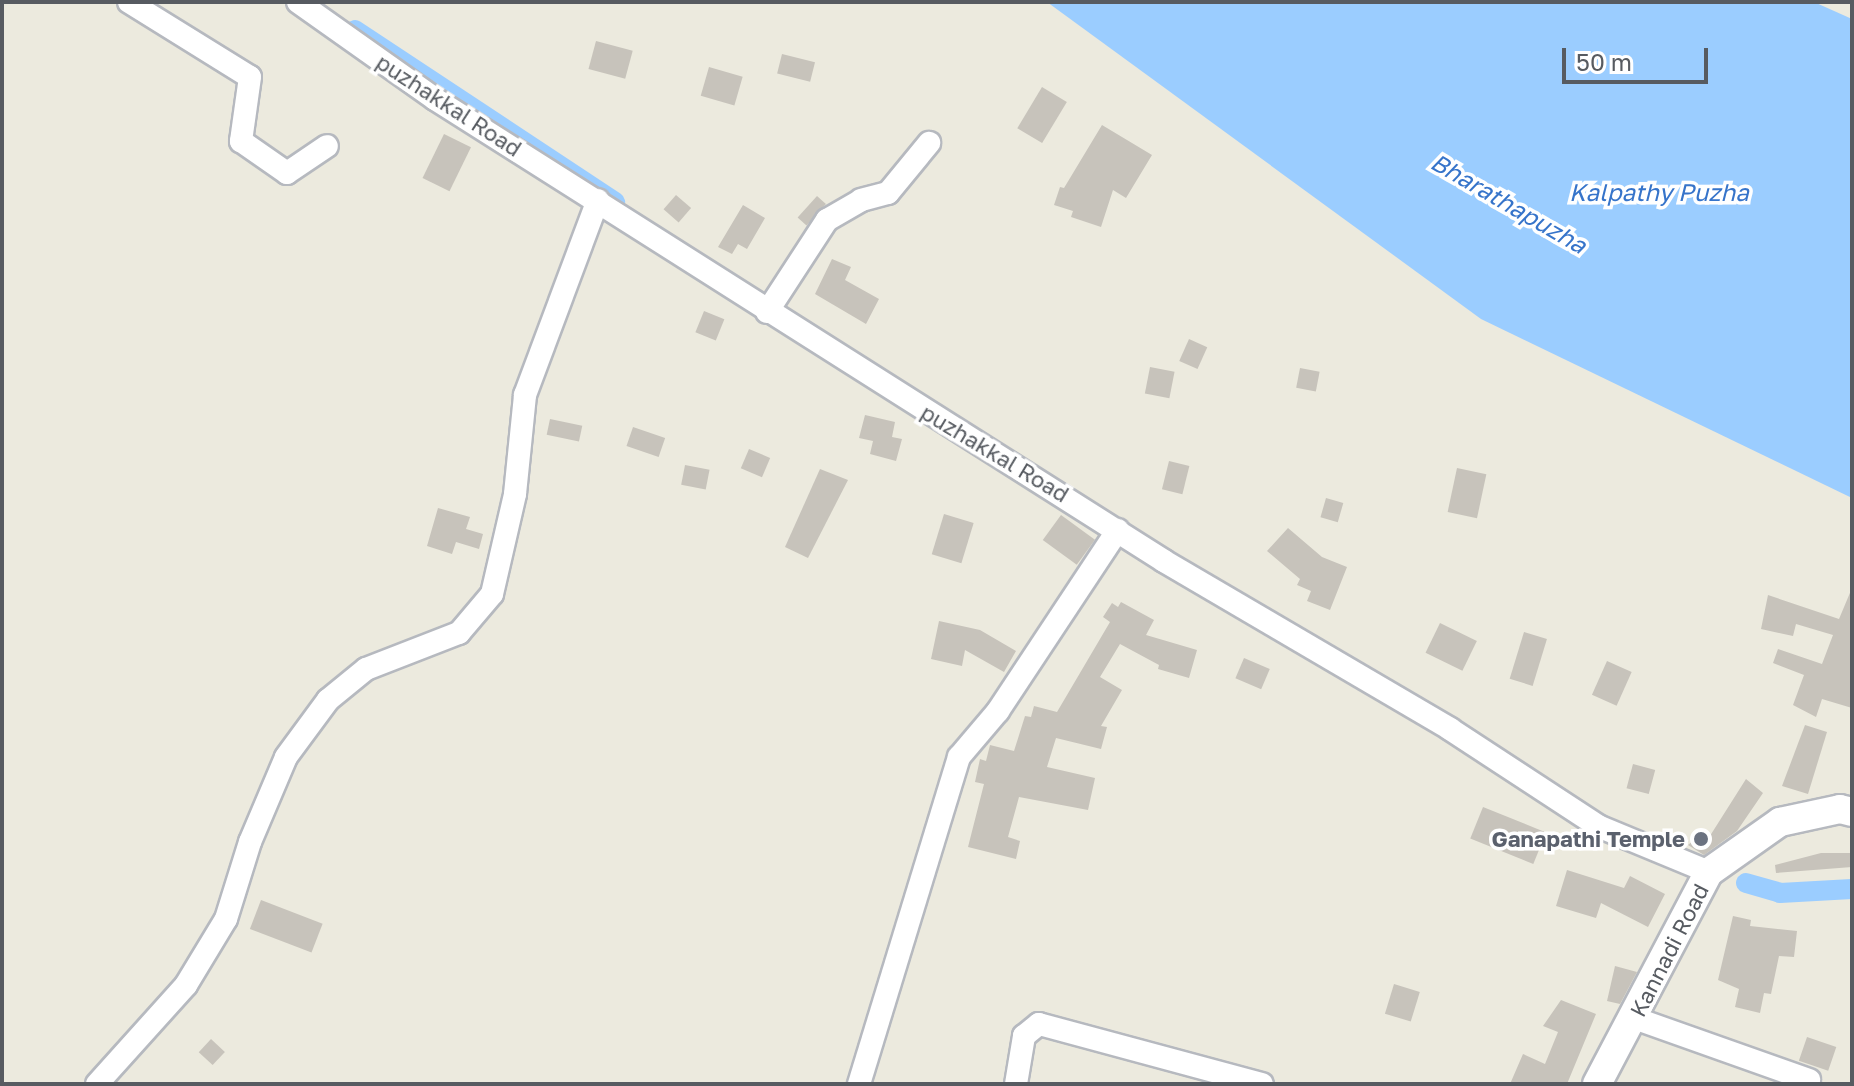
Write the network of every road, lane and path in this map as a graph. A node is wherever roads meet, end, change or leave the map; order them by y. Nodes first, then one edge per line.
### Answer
1 (129, 2) edge
2 (298, 2) edge
3 (929, 143) dead end
4 (327, 146) dead end
5 (598, 200) junction
6 (767, 312) junction
7 (1118, 530) junction
8 (1852, 812) edge
9 (1709, 872) junction
10 (1634, 1018) junction
11 (1193, 1075) edge
12 (1809, 1080) dead end
13 (97, 1084) edge
14 (859, 1084) edge
15 (1016, 1084) edge
16 (1262, 1084) edge
17 (1597, 1084) edge

1 - 4 street
2 - 5 street, puzhakkal Road
3 - 6 street
5 - 6 street, puzhakkal Road
5 - 13 street
6 - 7 street, puzhakkal Road
7 - 9 street, puzhakkal Road
7 - 14 street
8 - 9 street, Kannadi Road
9 - 10 street, Kannadi Road
10 - 12 street
10 - 17 street, Kannadi Road
11 - 15 street
11 - 16 street

